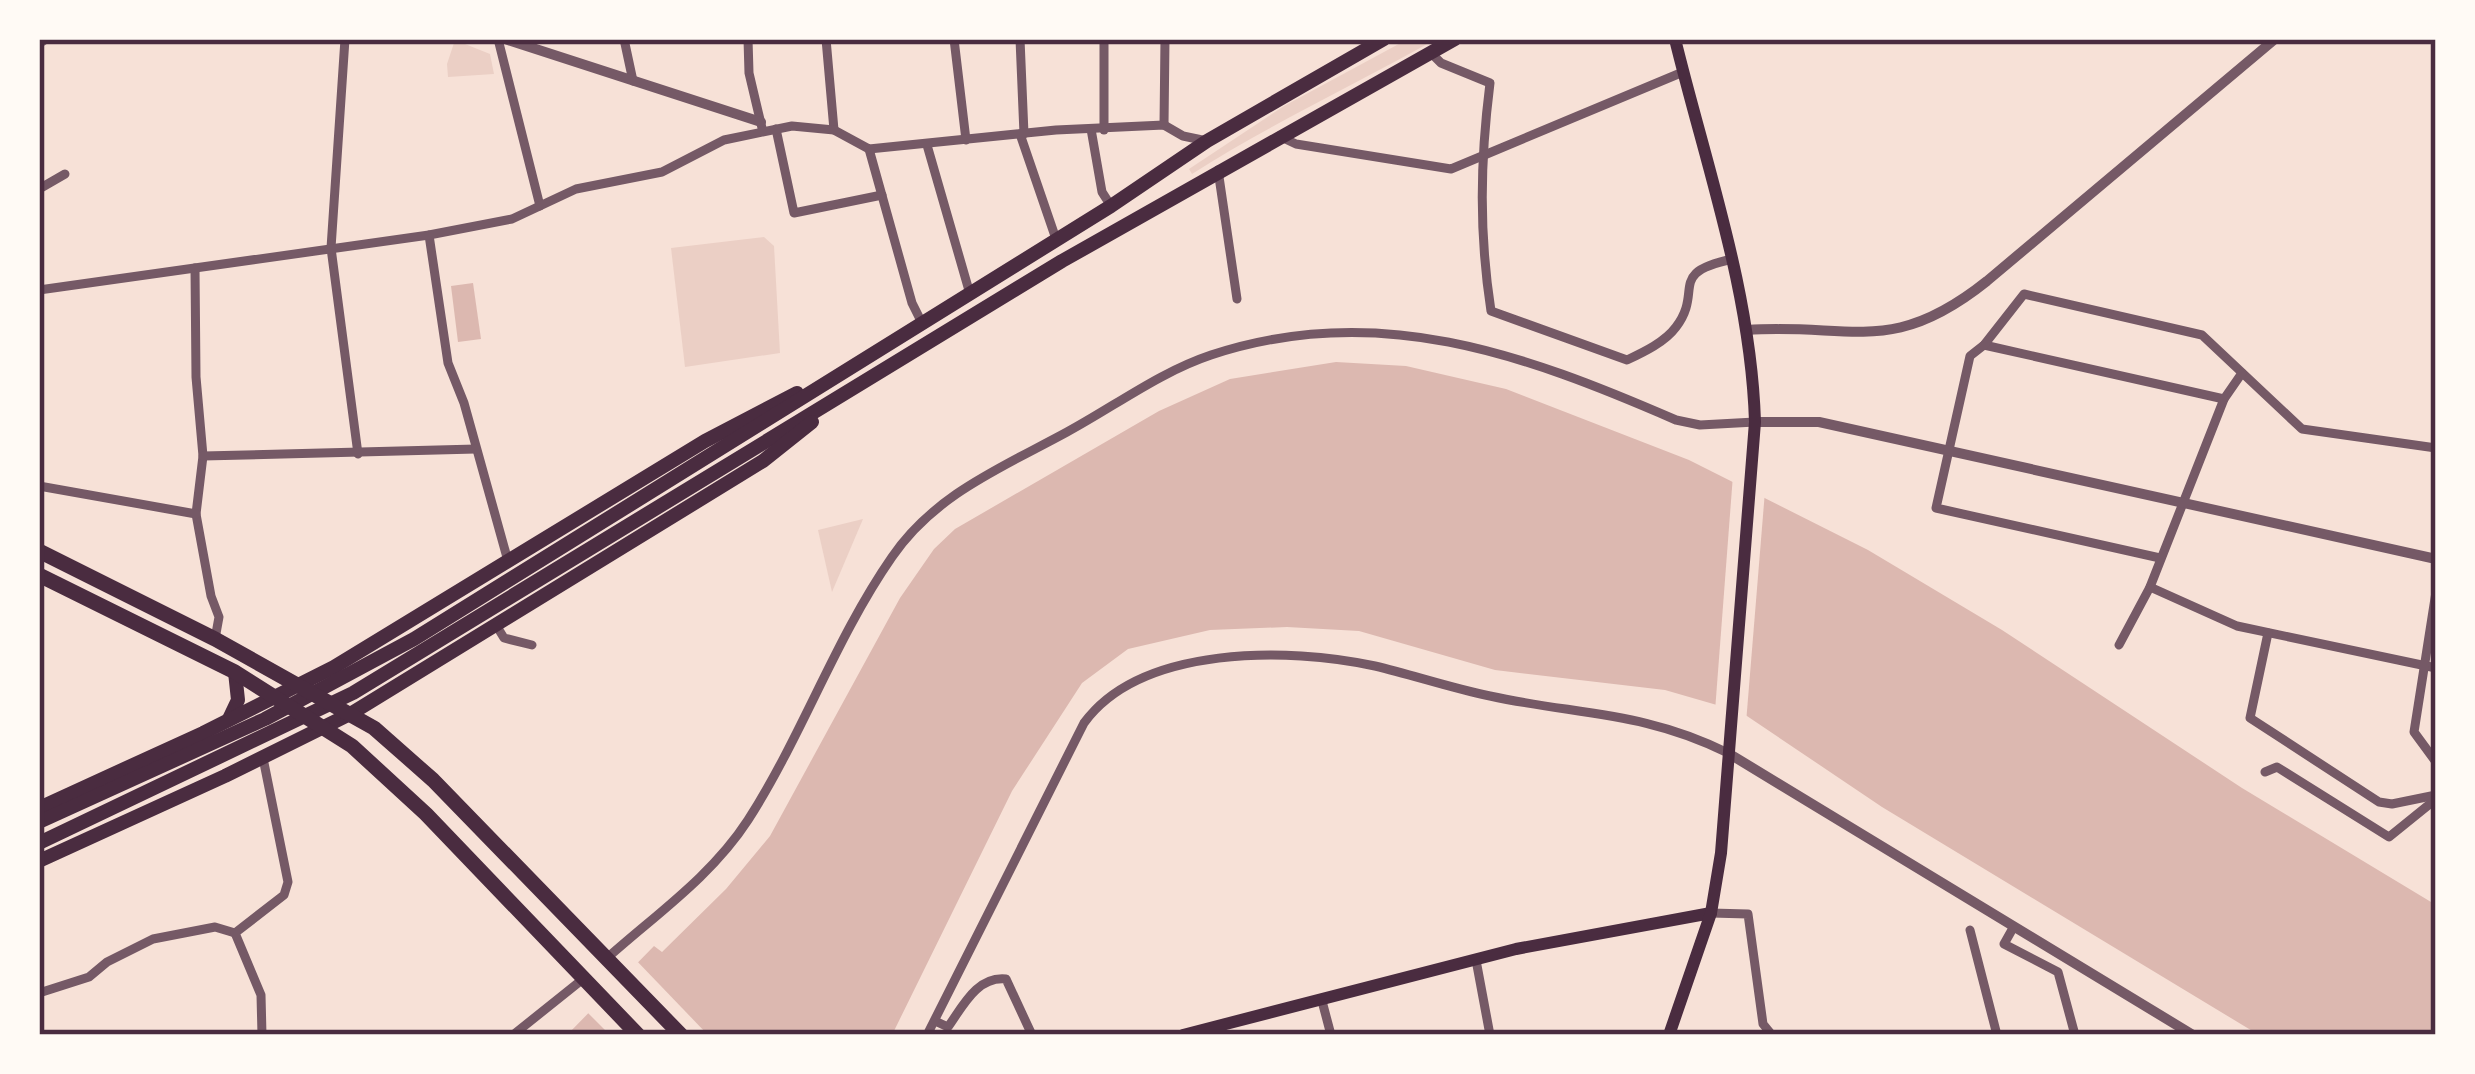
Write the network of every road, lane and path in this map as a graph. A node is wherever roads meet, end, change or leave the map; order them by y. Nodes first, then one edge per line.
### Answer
1 (345, 39) edge
2 (501, 39) edge
3 (624, 39) edge
4 (748, 39) edge
5 (826, 39) edge
6 (954, 39) edge
7 (1020, 39) edge
8 (1104, 39) edge
9 (1165, 39) edge
10 (1384, 39) edge
11 (1455, 39) edge
12 (1675, 39) edge
13 (2275, 39) edge
14 (1431, 53) junction
15 (1683, 72) junction
16 (634, 81) junction
17 (1164, 125) junction
18 (762, 127) junction
19 (776, 128) junction
20 (834, 130) junction
21 (1091, 130) junction
22 (1104, 130) junction
23 (1022, 134) junction
24 (1279, 136) junction
25 (966, 140) junction
26 (1207, 141) junction
27 (927, 145) junction
28 (869, 148) junction
29 (1480, 159) junction
30 (1218, 170) junction
31 (65, 174) dead end
32 (39, 189) edge
33 (882, 195) junction
34 (540, 206) junction
35 (1111, 206) junction
36 (429, 235) junction
37 (1057, 239) junction
38 (331, 248) junction
39 (1733, 259) junction
40 (195, 268) junction
41 (39, 290) edge
42 (970, 294) junction
43 (1237, 299) dead end
44 (922, 323) junction
45 (1747, 330) junction
46 (1984, 345) junction
47 (2242, 373) junction
48 (830, 381) junction
49 (838, 398) junction
50 (2224, 399) junction
51 (1755, 422) junction
52 (2436, 448) edge
53 (476, 449) junction
54 (1948, 450) junction
55 (358, 454) junction
56 (203, 456) junction
57 (39, 486) edge
58 (2183, 501) junction
59 (196, 514) junction
60 (39, 551) edge
61 (2160, 558) junction
62 (2436, 559) edge
63 (508, 561) junction
64 (39, 575) edge
65 (2150, 587) junction
66 (2436, 592) edge
67 (496, 625) junction
68 (394, 632) junction
69 (2268, 633) junction
70 (215, 639) junction
71 (532, 645) dead end
72 (2119, 645) dead end
73 (2430, 667) edge
74 (235, 672) junction
75 (414, 676) junction
76 (298, 684) junction
77 (276, 696) junction
78 (352, 713) junction
79 (229, 719) junction
80 (326, 727) junction
81 (203, 733) junction
82 (1729, 747) junction
83 (263, 758) junction
84 (2436, 762) edge
85 (2265, 772) dead end
86 (225, 776) junction
87 (2436, 797) edge
88 (39, 808) edge
89 (39, 822) edge
90 (39, 843) edge
91 (39, 861) edge
92 (1711, 913) junction
93 (2013, 928) junction
94 (1970, 930) dead end
95 (235, 932) junction
96 (1476, 960) junction
97 (611, 965) junction
98 (589, 985) junction
99 (39, 993) edge
100 (1322, 1001) junction
101 (935, 1021) junction
102 (262, 1035) edge
103 (513, 1035) edge
104 (638, 1035) edge
105 (681, 1035) edge
106 (928, 1035) edge
107 (1032, 1035) edge
108 (1183, 1035) edge
109 (1331, 1035) edge
110 (1490, 1035) edge
111 (1670, 1035) edge
112 (1772, 1035) edge
113 (1997, 1035) edge
114 (2075, 1035) edge
115 (2193, 1035) edge

1 - 38 street
2 - 16 street
2 - 34 street
3 - 16 street
4 - 18 street
5 - 20 street
6 - 25 street
7 - 23 street
8 - 22 street
9 - 17 street
10 - 26 main road
11 - 14 main road
12 - 15 main road
13 - 45 street
14 - 24 main road
14 - 29 street
15 - 29 street
15 - 39 main road
16 - 18 street
17 - 22 street
17 - 26 street
18 - 19 street
18 - 34 street
19 - 20 street
19 - 33 street
20 - 28 street
21 - 22 street
21 - 23 street
21 - 35 street
23 - 25 street
23 - 37 street
24 - 29 street
24 - 30 main road
25 - 27 street
26 - 35 main road
27 - 28 street
27 - 42 street
28 - 33 street
29 - 39 street
30 - 43 street
30 - 49 main road
31 - 32 street
33 - 44 street
34 - 36 street
35 - 37 main road
36 - 38 street
36 - 53 street
37 - 42 main road
38 - 40 street
38 - 55 street
39 - 45 main road
40 - 41 street
40 - 56 street
42 - 44 main road
44 - 48 main road
45 - 51 main road
46 - 47 street
46 - 50 street
46 - 54 street
47 - 50 street
47 - 52 street
48 - 63 main road
48 - 89 main road
49 - 67 main road
49 - 90 main road
50 - 58 street
51 - 54 street
51 - 82 main road
51 - 97 street
53 - 55 street
53 - 63 street
54 - 58 street
54 - 61 street
55 - 56 street
56 - 59 street
57 - 59 street
58 - 61 street
58 - 62 street
59 - 70 street
60 - 70 highway
61 - 65 street
63 - 68 main road
64 - 74 highway
65 - 69 street
65 - 72 street
66 - 73 street
67 - 71 street
67 - 75 main road
68 - 75 main road
68 - 76 main road
69 - 73 street
69 - 87 street
70 - 76 highway
73 - 84 street
74 - 77 highway
74 - 79 main road
75 - 78 main road
76 - 77 main road
76 - 78 highway
77 - 79 main road
77 - 80 highway
78 - 80 main road
78 - 97 highway
79 - 81 main road
80 - 83 main road
80 - 98 highway
81 - 86 main road
81 - 88 main road
82 - 92 main road
82 - 93 street
82 - 101 street
83 - 86 main road
83 - 95 street
85 - 87 street
86 - 91 main road
92 - 96 main road
92 - 111 main road
92 - 112 street
93 - 114 street
93 - 115 street
94 - 113 street
95 - 99 street
95 - 102 street
96 - 100 main road
96 - 110 street
97 - 105 highway
98 - 103 street
98 - 104 highway
100 - 108 main road
100 - 109 street
101 - 106 street
101 - 107 street

